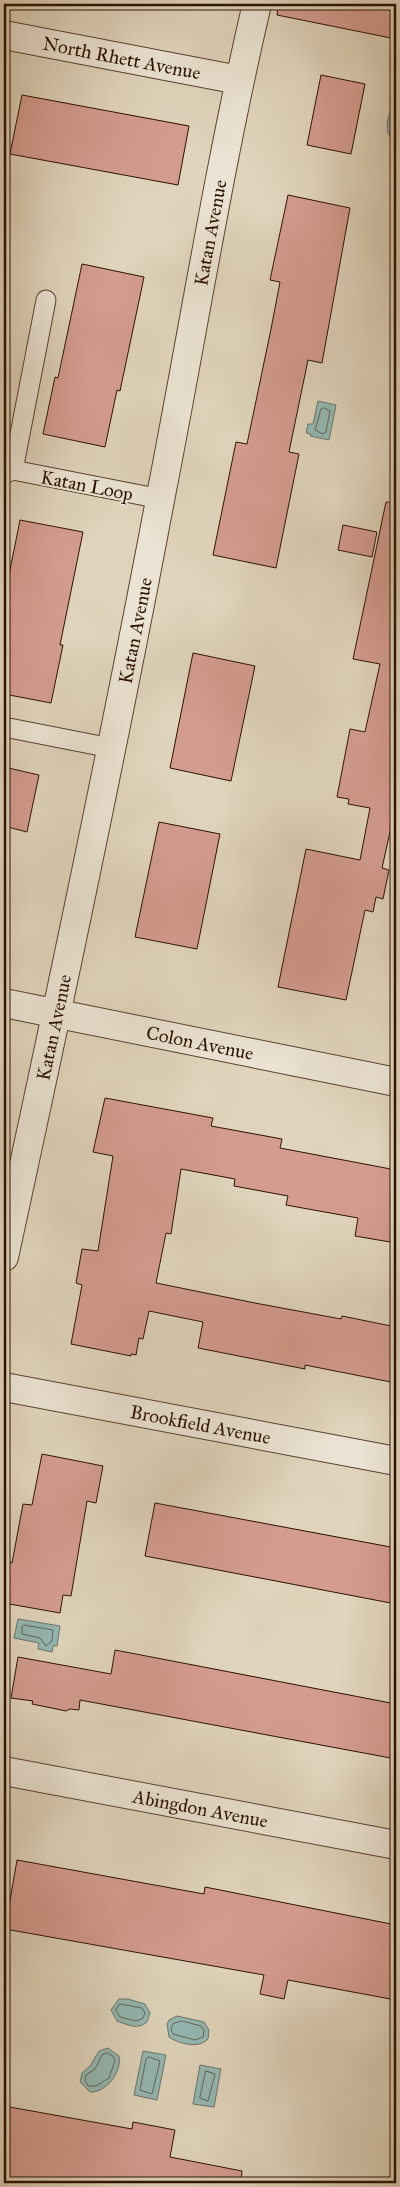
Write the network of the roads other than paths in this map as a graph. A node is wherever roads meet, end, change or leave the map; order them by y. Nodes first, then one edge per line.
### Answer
1 (257, 4) edge
2 (4, 35) edge
3 (239, 80) junction
4 (46, 300) dead end
5 (9, 472) edge
6 (161, 499) junction
7 (4, 727) edge
8 (111, 748) junction
9 (4, 1003) edge
10 (57, 1013) junction
11 (396, 1082) edge
12 (4, 1257) edge
13 (4, 1387) edge
14 (396, 1461) edge
15 (4, 1771) edge
16 (396, 1845) edge

1 - 3 street, Katan Avenue
2 - 3 street, North Rhett Avenue
3 - 6 street, Katan Avenue
4 - 5 lane, Katan Loop
5 - 6 lane, Katan Loop
6 - 8 street, Katan Avenue
7 - 8 lane
8 - 10 street, Katan Avenue
9 - 10 street, Colon Avenue
10 - 11 street, Colon Avenue
10 - 12 street, Katan Avenue
13 - 14 street, Brookfield Avenue
15 - 16 street, Abingdon Avenue

